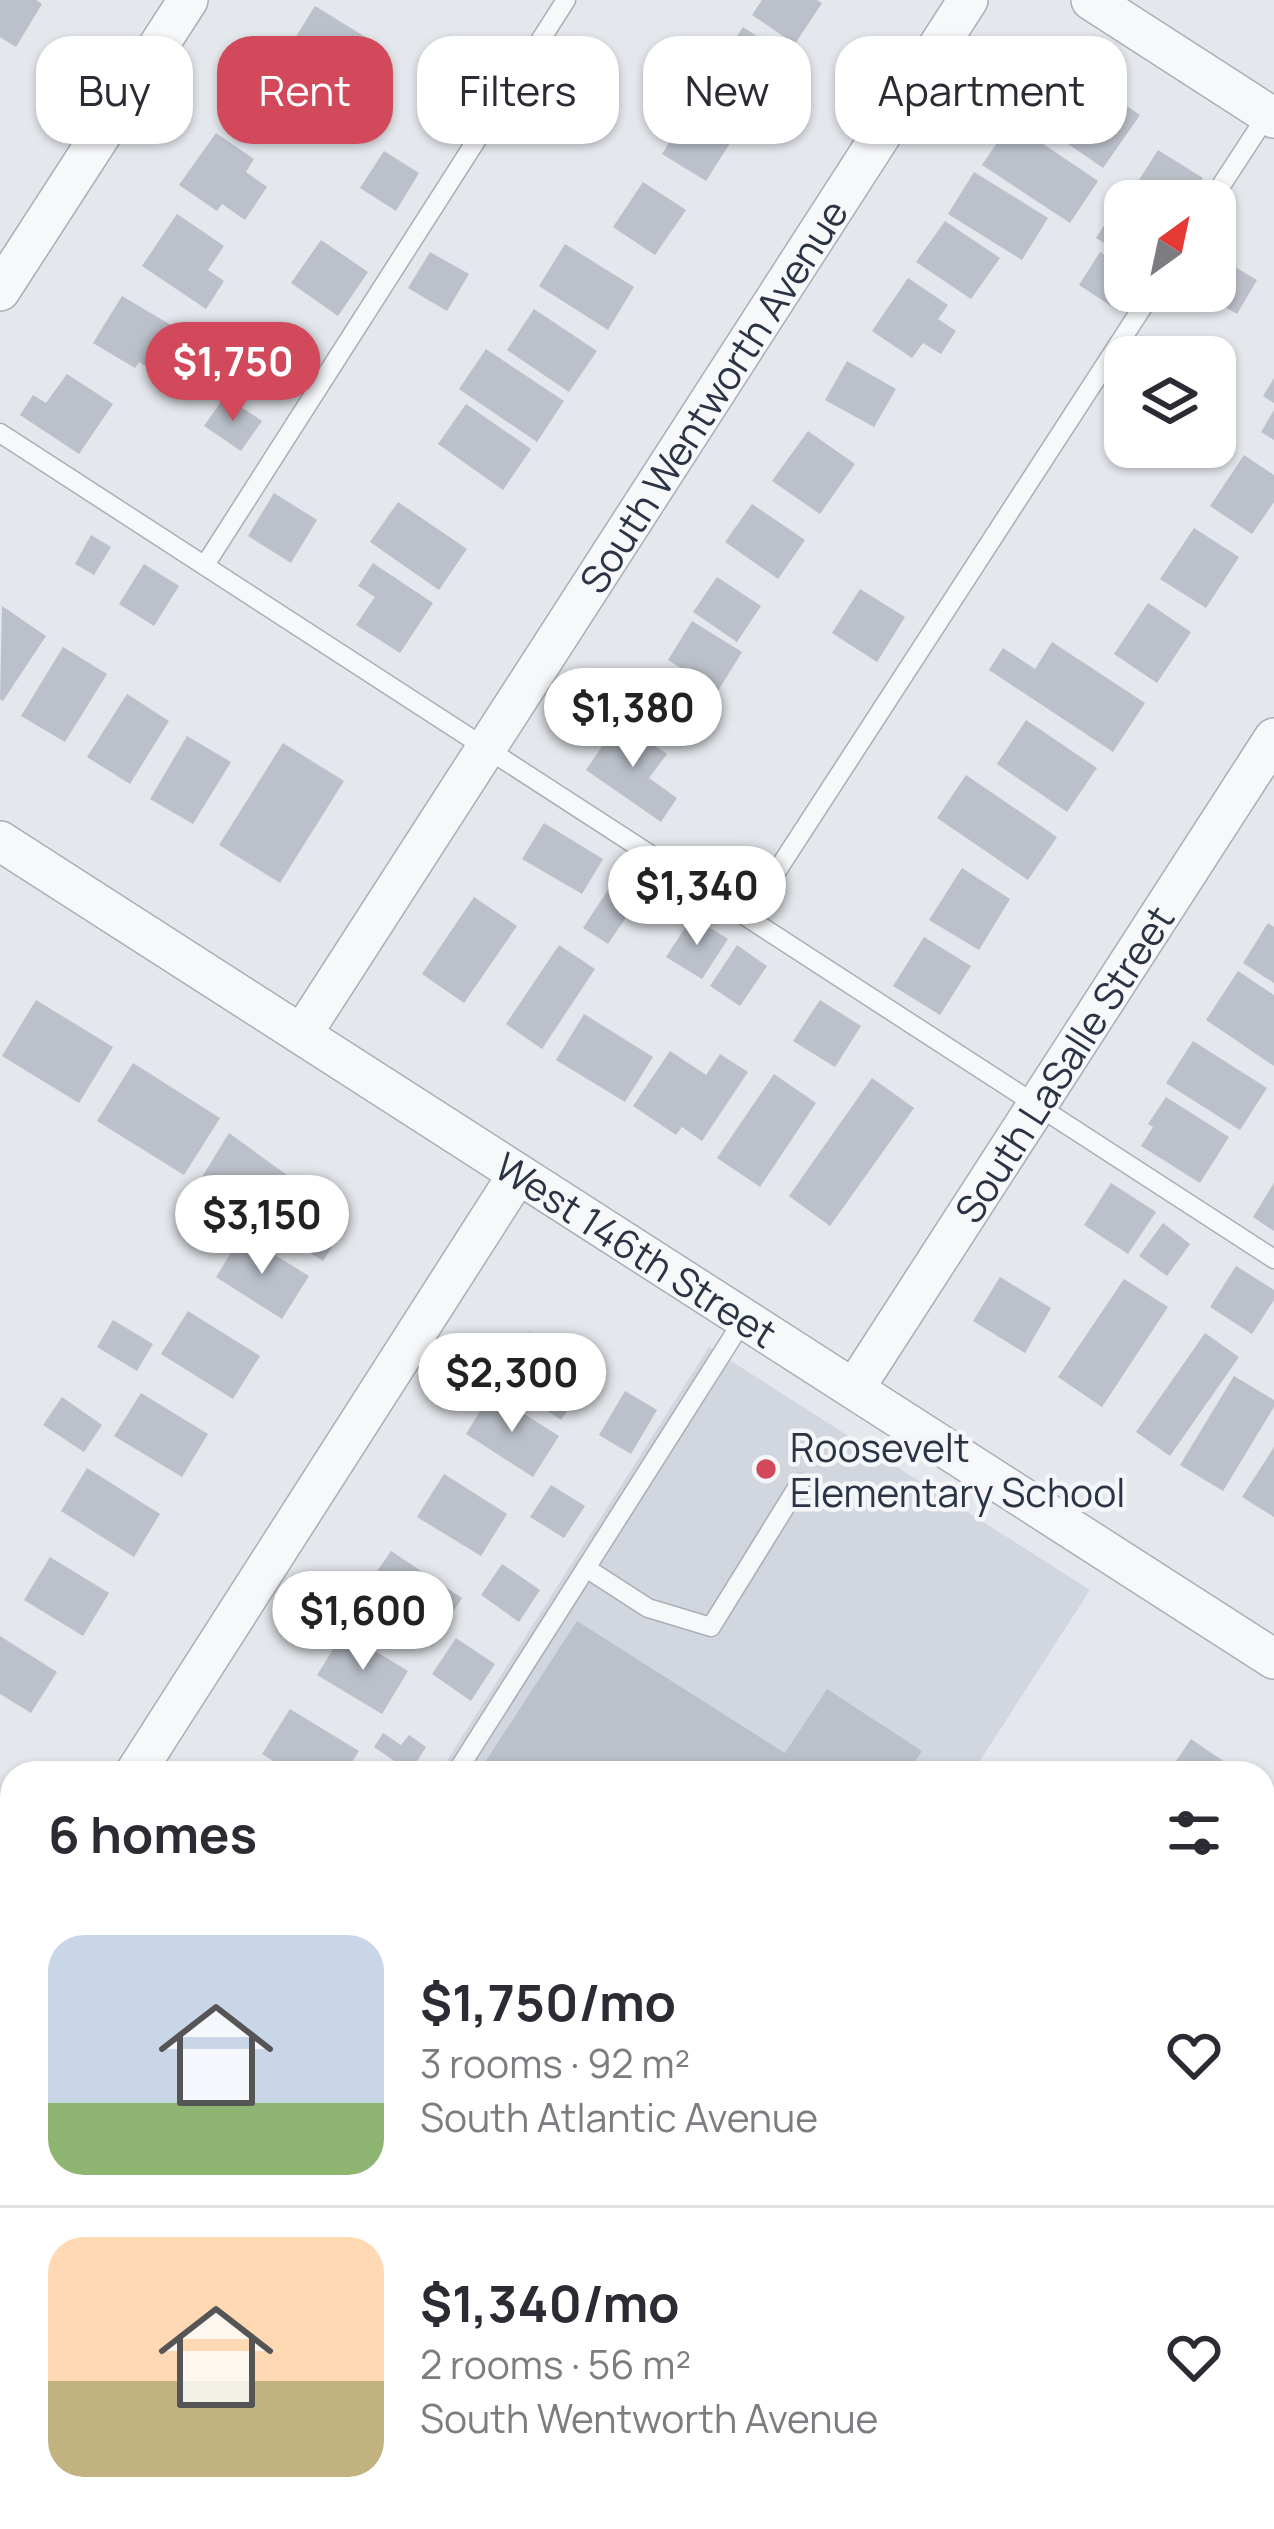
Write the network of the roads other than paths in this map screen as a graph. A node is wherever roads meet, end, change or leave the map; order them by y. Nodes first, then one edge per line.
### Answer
1 (188, 0) edge
2 (566, 0) edge
3 (968, 0) edge
4 (1091, 0) edge
5 (1272, 112) edge
6 (1225, 180) edge
7 (0, 291) edge
8 (1139, 312) edge
9 (0, 433) edge
10 (205, 566) junction
11 (1274, 738) edge
12 (487, 748) junction
13 (0, 841) edge
14 (747, 917) junction
15 (302, 1034) junction
16 (1037, 1105) junction
17 (518, 1174) junction
18 (1274, 1258) edge
19 (744, 1319) junction
20 (854, 1389) junction
21 (800, 1483) dead end
22 (586, 1568) junction
23 (1274, 1660) edge
24 (143, 1761) edge
25 (463, 1761) edge

1 - 7 street
2 - 10 lane
3 - 12 street, South Wentworth Avenue
4 - 5 street
5 - 6 lane
8 - 14 lane
9 - 10 lane
10 - 12 lane
11 - 16 street, South LaSalle Street
12 - 14 lane
12 - 15 street, South Wentworth Avenue
13 - 15 street, West 146th Street
14 - 16 lane
15 - 17 street, West 146th Street
16 - 18 lane
16 - 20 street, South LaSalle Street
17 - 19 street, West 146th Street
17 - 24 street
19 - 20 street, West 146th Street
19 - 22 lane
20 - 23 street, West 146th Street
21 - 22 lane
22 - 25 lane

